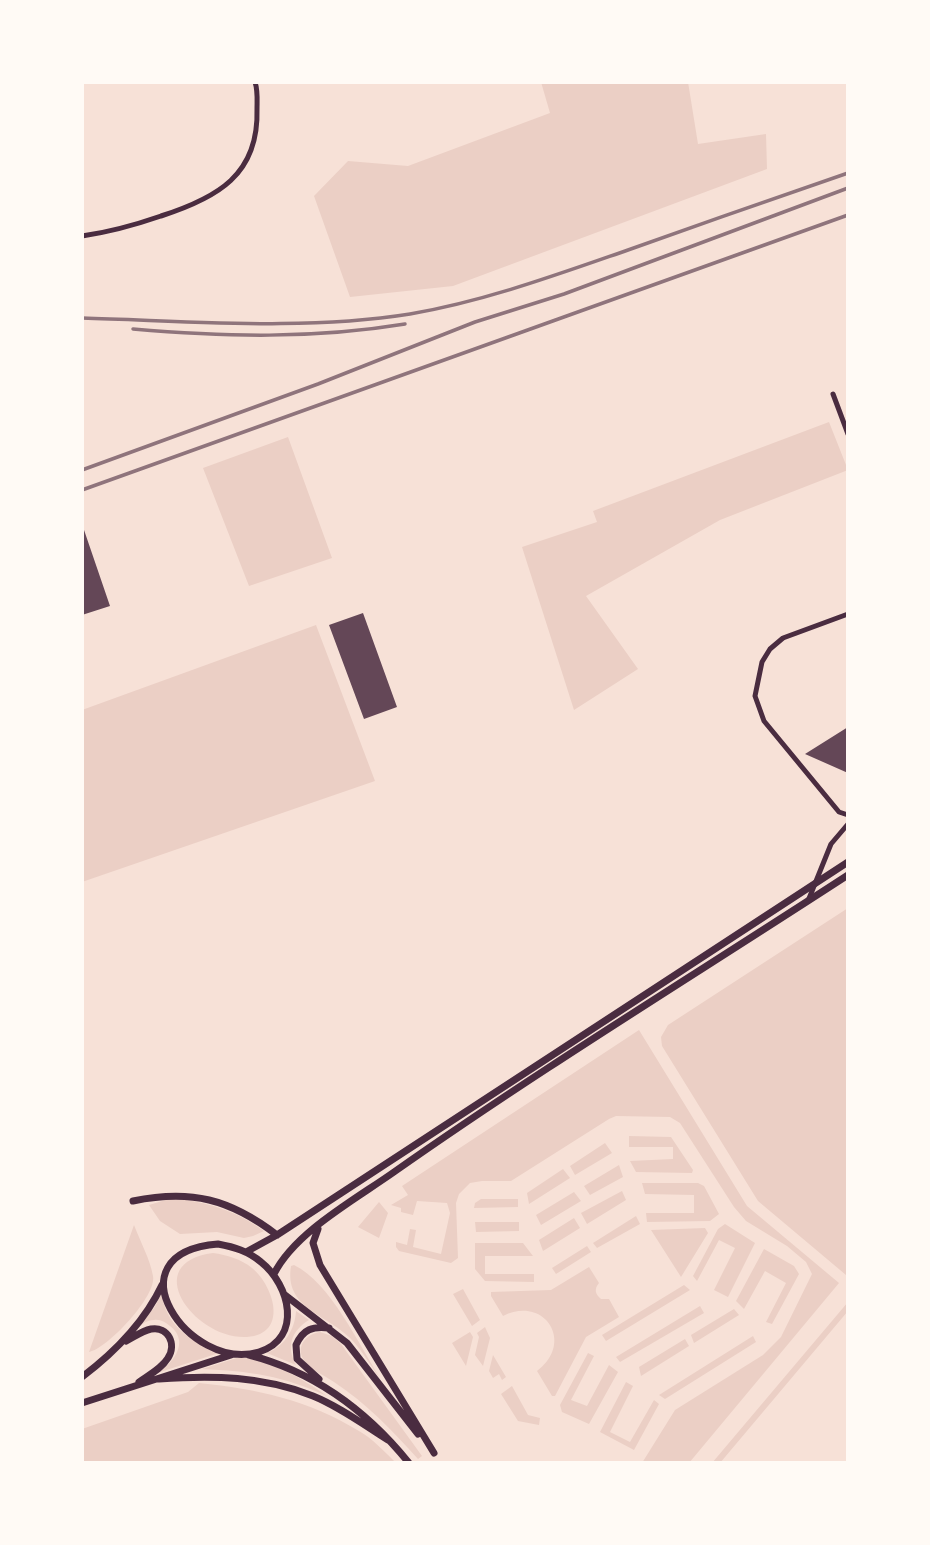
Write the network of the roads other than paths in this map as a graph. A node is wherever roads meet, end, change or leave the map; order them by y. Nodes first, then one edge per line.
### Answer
1 (256, 82) edge
2 (82, 236) edge
3 (833, 394) dead end
4 (848, 434) edge
5 (848, 614) edge
6 (848, 815) edge
7 (848, 824) edge
8 (848, 862) edge
9 (848, 876) edge
10 (815, 883) junction
11 (808, 901) junction
12 (456, 1116) junction
13 (461, 1125) junction
14 (133, 1201) dead end
15 (321, 1224) junction
16 (277, 1235) junction
17 (246, 1252) junction
18 (274, 1274) junction
19 (163, 1284) junction
20 (285, 1295) junction
21 (330, 1328) junction
22 (120, 1345) junction
23 (234, 1354) junction
24 (249, 1355) junction
25 (82, 1377) edge
26 (159, 1379) junction
27 (136, 1385) junction
28 (330, 1389) junction
29 (82, 1404) edge
30 (388, 1440) junction
31 (433, 1453) junction
32 (409, 1463) edge
33 (440, 1463) edge

1 - 2 street
3 - 4 street
5 - 6 street
7 - 10 street
8 - 10 main road
9 - 11 main road
10 - 11 street
10 - 12 main road
11 - 13 main road
12 - 13 main road
12 - 16 main road
13 - 15 main road
14 - 16 main road
15 - 18 main road
15 - 31 main road
16 - 17 main road
17 - 18 main road
17 - 19 main road
18 - 20 main road
19 - 22 main road
19 - 23 main road
20 - 21 main road
20 - 24 main road
21 - 28 main road
21 - 31 main road
22 - 25 main road
22 - 27 main road
23 - 24 main road
23 - 26 main road
24 - 28 main road
26 - 27 main road
26 - 30 main road
27 - 29 main road
28 - 30 main road
30 - 32 main road
31 - 33 main road

